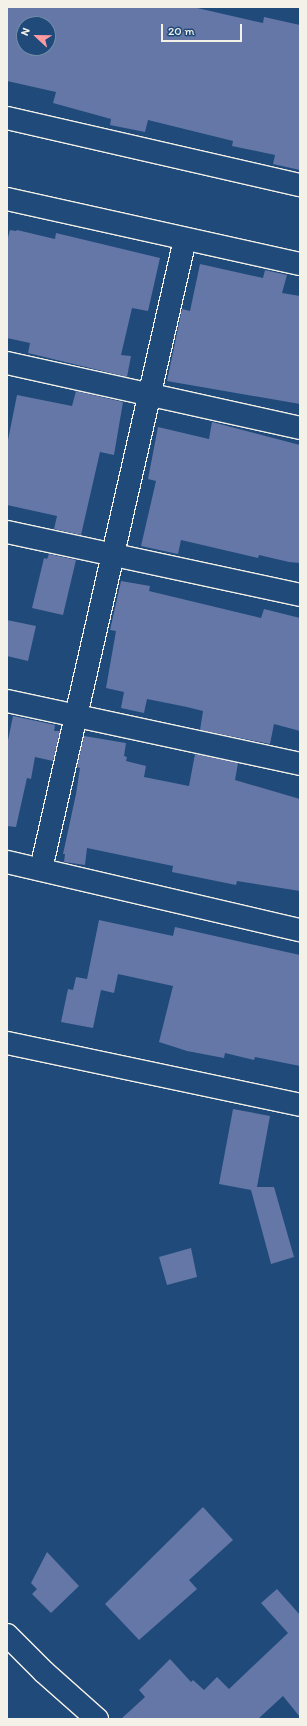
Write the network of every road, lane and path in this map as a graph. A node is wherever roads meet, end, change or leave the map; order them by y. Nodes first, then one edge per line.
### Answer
1 (7, 118) edge
2 (300, 185) edge
3 (7, 199) edge
4 (185, 239) junction
5 (300, 264) edge
6 (7, 363) edge
7 (151, 395) junction
8 (300, 428) edge
9 (7, 532) edge
10 (112, 555) junction
11 (300, 595) edge
12 (7, 701) edge
13 (75, 715) junction
14 (300, 764) edge
15 (7, 862) edge
16 (41, 869) junction
17 (300, 930) edge
18 (7, 1043) edge
19 (300, 1105) edge
20 (7, 1635) edge
21 (96, 1719) edge

1 - 2 street
3 - 4 street
4 - 5 street
4 - 7 street
6 - 7 street
7 - 8 street
7 - 10 street
9 - 10 street
10 - 11 street
10 - 13 street
12 - 13 street
13 - 14 street
13 - 16 street
15 - 16 street
16 - 17 street
18 - 19 street
20 - 21 street

